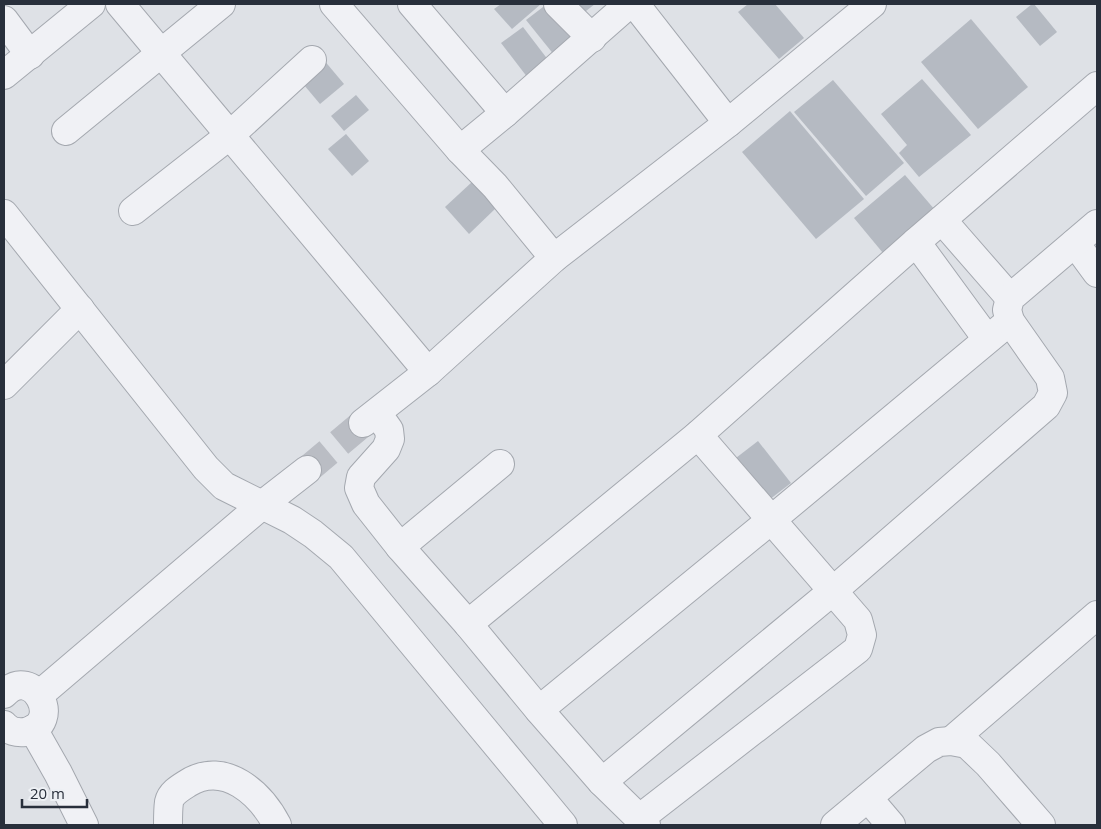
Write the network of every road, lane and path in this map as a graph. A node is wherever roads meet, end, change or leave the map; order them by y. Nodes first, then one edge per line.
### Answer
1 (120, 4) edge
2 (220, 4) edge
3 (334, 4) edge
4 (412, 4) edge
5 (558, 4) edge
6 (629, 4) edge
7 (635, 4) edge
8 (872, 4) edge
9 (78, 8) edge
10 (4, 20) edge
11 (592, 38) junction
12 (162, 53) junction
13 (30, 54) junction
14 (312, 60) dead end
15 (4, 76) edge
16 (1097, 86) edge
17 (505, 113) junction
18 (728, 123) junction
19 (66, 131) dead end
20 (230, 135) junction
21 (460, 150) junction
22 (133, 211) dead end
23 (4, 214) edge
24 (942, 220) junction
25 (1097, 224) edge
26 (916, 242) junction
27 (1075, 243) junction
28 (554, 258) junction
29 (1097, 273) edge
30 (80, 309) junction
31 (1010, 310) junction
32 (987, 339) junction
33 (428, 372) junction
34 (4, 384) edge
35 (698, 435) junction
36 (500, 464) dead end
37 (307, 470) tunnel mouth
38 (262, 505) junction
39 (770, 520) junction
40 (400, 547) junction
41 (834, 590) junction
42 (1097, 615) edge
43 (468, 624) junction
44 (4, 694) edge
45 (39, 695) junction
46 (539, 710) junction
47 (12, 728) edge
48 (951, 741) junction
49 (602, 782) junction
50 (868, 798) junction
51 (643, 822) edge
52 (84, 825) edge
53 (168, 825) edge
54 (277, 825) edge
55 (564, 825) edge
56 (834, 825) edge
57 (891, 825) edge
58 (1041, 825) edge

1 - 12 street
2 - 12 street
3 - 21 street
4 - 17 street
5 - 11 street
6 - 11 street
7 - 18 street
8 - 18 street
9 - 13 street
10 - 13 street
11 - 17 street
12 - 19 street
12 - 20 street
13 - 15 street
14 - 20 street
16 - 24 street
17 - 21 street
18 - 28 street
20 - 22 street
20 - 33 street
21 - 28 street
23 - 30 street
24 - 26 street
24 - 31 street
25 - 27 street
26 - 32 street
26 - 35 street
27 - 29 street
27 - 31 street
28 - 33 street
30 - 34 street
30 - 38 street
31 - 32 street
31 - 41 street
32 - 39 street
33 - 40 street
35 - 39 street
35 - 43 street
36 - 40 street
37 - 38 street
38 - 45 street
38 - 55 street
39 - 41 street
39 - 46 street
40 - 43 street
41 - 49 street
41 - 51 street
42 - 48 street
43 - 46 street
44 - 45 street
45 - 47 street
46 - 49 street
47 - 52 street
48 - 50 street
48 - 58 street
49 - 51 street
50 - 56 street
50 - 57 street
53 - 54 street

